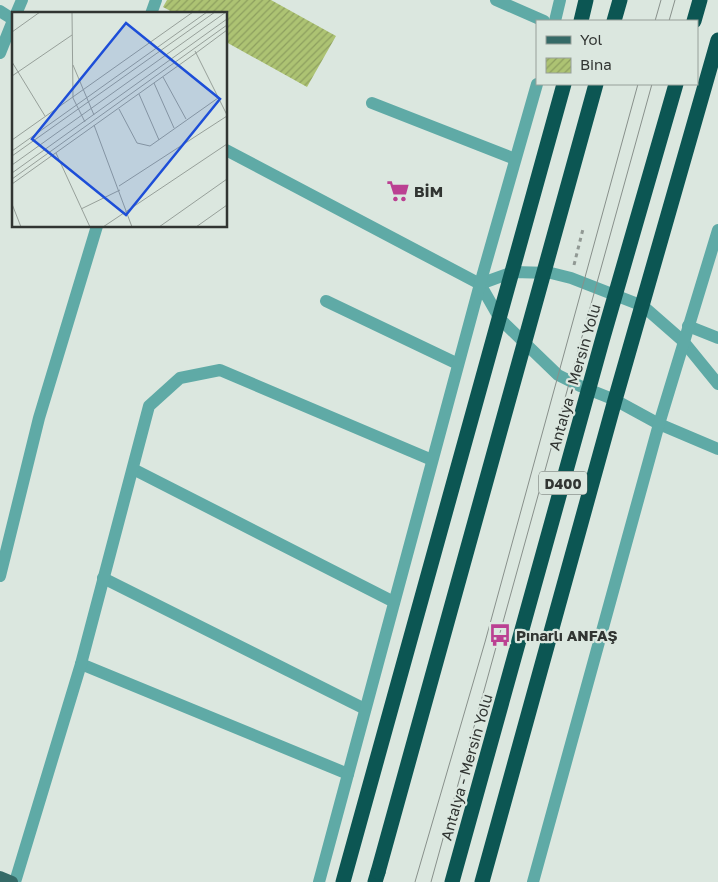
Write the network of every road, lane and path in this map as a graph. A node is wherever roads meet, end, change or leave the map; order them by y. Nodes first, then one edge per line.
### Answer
1 (22, 0) edge
2 (156, 0) edge
3 (496, 0) edge
4 (560, 0) edge
5 (586, 0) edge
6 (620, 0) edge
7 (700, 0) edge
8 (0, 11) edge
9 (17, 12) edge
10 (152, 12) edge
11 (12, 18) edge
12 (542, 20) edge
13 (555, 20) edge
14 (581, 20) edge
15 (614, 20) edge
16 (694, 20) edge
17 (12, 24) edge
18 (718, 40) edge
19 (0, 53) edge
20 (537, 85) edge
21 (564, 85) edge
22 (596, 85) edge
23 (676, 85) edge
24 (372, 103) dead end
25 (228, 151) edge
26 (515, 159) junction
27 (96, 228) edge
28 (583, 229) dead end
29 (718, 230) edge
30 (714, 255) edge
31 (513, 272) junction
32 (571, 278) junction
33 (480, 284) junction
34 (326, 301) dead end
35 (643, 306) junction
36 (500, 319) junction
37 (688, 326) junction
38 (718, 338) edge
39 (683, 341) junction
40 (458, 364) junction
41 (713, 368) edge
42 (718, 384) edge
43 (615, 400) junction
44 (659, 424) junction
45 (718, 449) edge
46 (432, 460) junction
47 (132, 468) junction
48 (0, 576) edge
49 (104, 578) junction
50 (394, 602) junction
51 (80, 664) junction
52 (365, 709) junction
53 (348, 774) junction
54 (0, 877) edge
55 (377, 877) edge
56 (14, 882) edge
57 (319, 882) edge
58 (343, 882) edge
59 (452, 882) edge
60 (482, 882) edge
61 (533, 882) edge

1 - 9 street
2 - 10 street
3 - 12 street
4 - 13 street
5 - 14 highway
6 - 15 highway
7 - 16 highway
8 - 11 street
17 - 19 street
18 - 35 highway
20 - 26 street
21 - 31 highway
22 - 55 highway, bridge
23 - 59 highway, Antalya - Mersin Yolu / D400, bridge
24 - 26 street
25 - 33 street
26 - 33 street
27 - 48 street
28 - 32 path
29 - 30 street
30 - 37 street
31 - 32 street
31 - 33 street
31 - 36 highway
32 - 35 street
33 - 36 street
33 - 40 street
34 - 40 street
35 - 39 street
35 - 43 highway
36 - 43 street
36 - 58 highway
37 - 38 street
37 - 39 street
39 - 41 street
39 - 44 street
40 - 46 street
41 - 42 street
43 - 44 street
43 - 60 highway
44 - 45 street
44 - 61 street
46 - 47 street
46 - 50 street
47 - 49 street
47 - 50 street
49 - 51 street
49 - 52 street
50 - 52 street
51 - 53 street
51 - 56 street
52 - 53 street
53 - 57 street
54 - 56 main road

